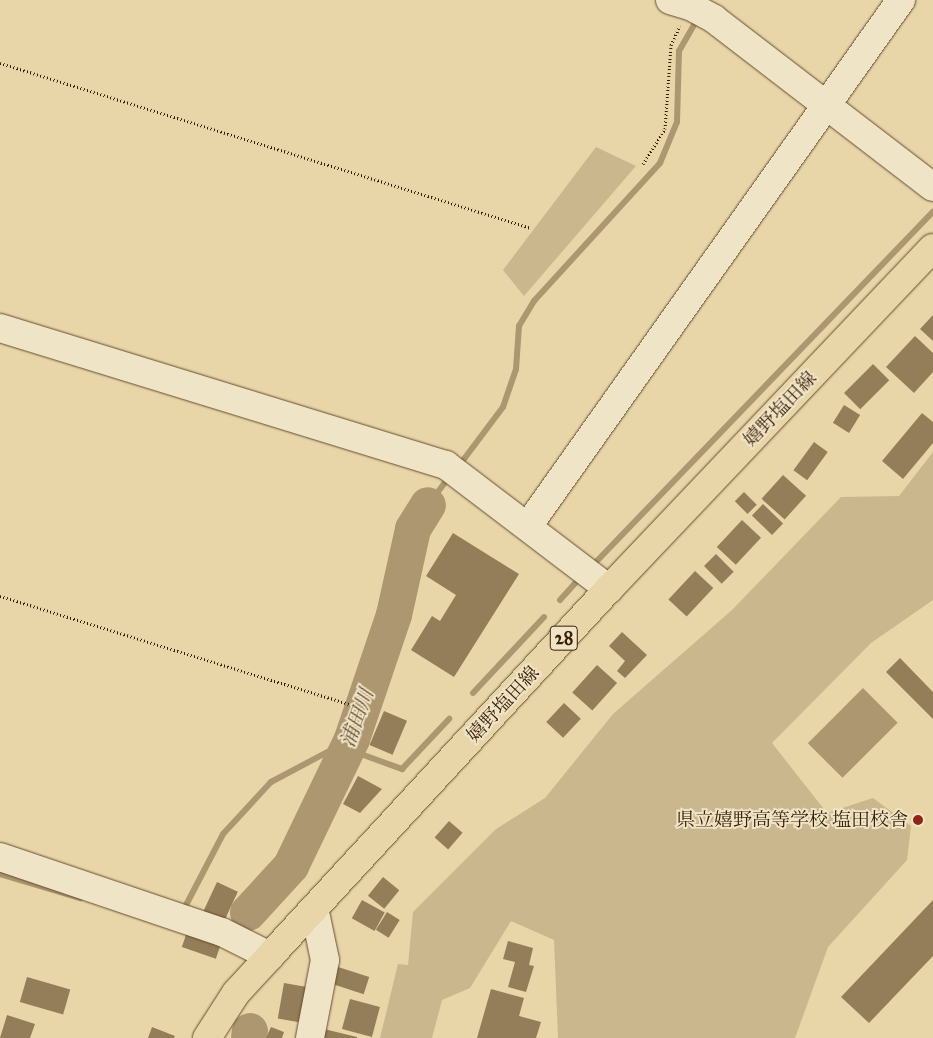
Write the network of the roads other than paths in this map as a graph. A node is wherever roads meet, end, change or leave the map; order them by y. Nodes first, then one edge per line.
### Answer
1 (901, 0) edge
2 (680, 3) edge
3 (826, 106) junction
4 (933, 187) edge
5 (933, 248) edge
6 (0, 328) edge
7 (528, 526) junction
8 (609, 589) junction
9 (0, 857) edge
10 (314, 908) junction
11 (270, 956) junction
12 (207, 1038) edge
13 (310, 1038) edge

1 - 3 street
2 - 3 street
3 - 4 street
3 - 7 street
5 - 8 main road, 嬉野塩田線 / 28
6 - 7 street
7 - 8 street
8 - 10 main road, 嬉野塩田線 / 28
9 - 11 street
10 - 11 main road, 嬉野塩田線 / 28
10 - 13 street
11 - 12 main road, 嬉野塩田線 / 28

